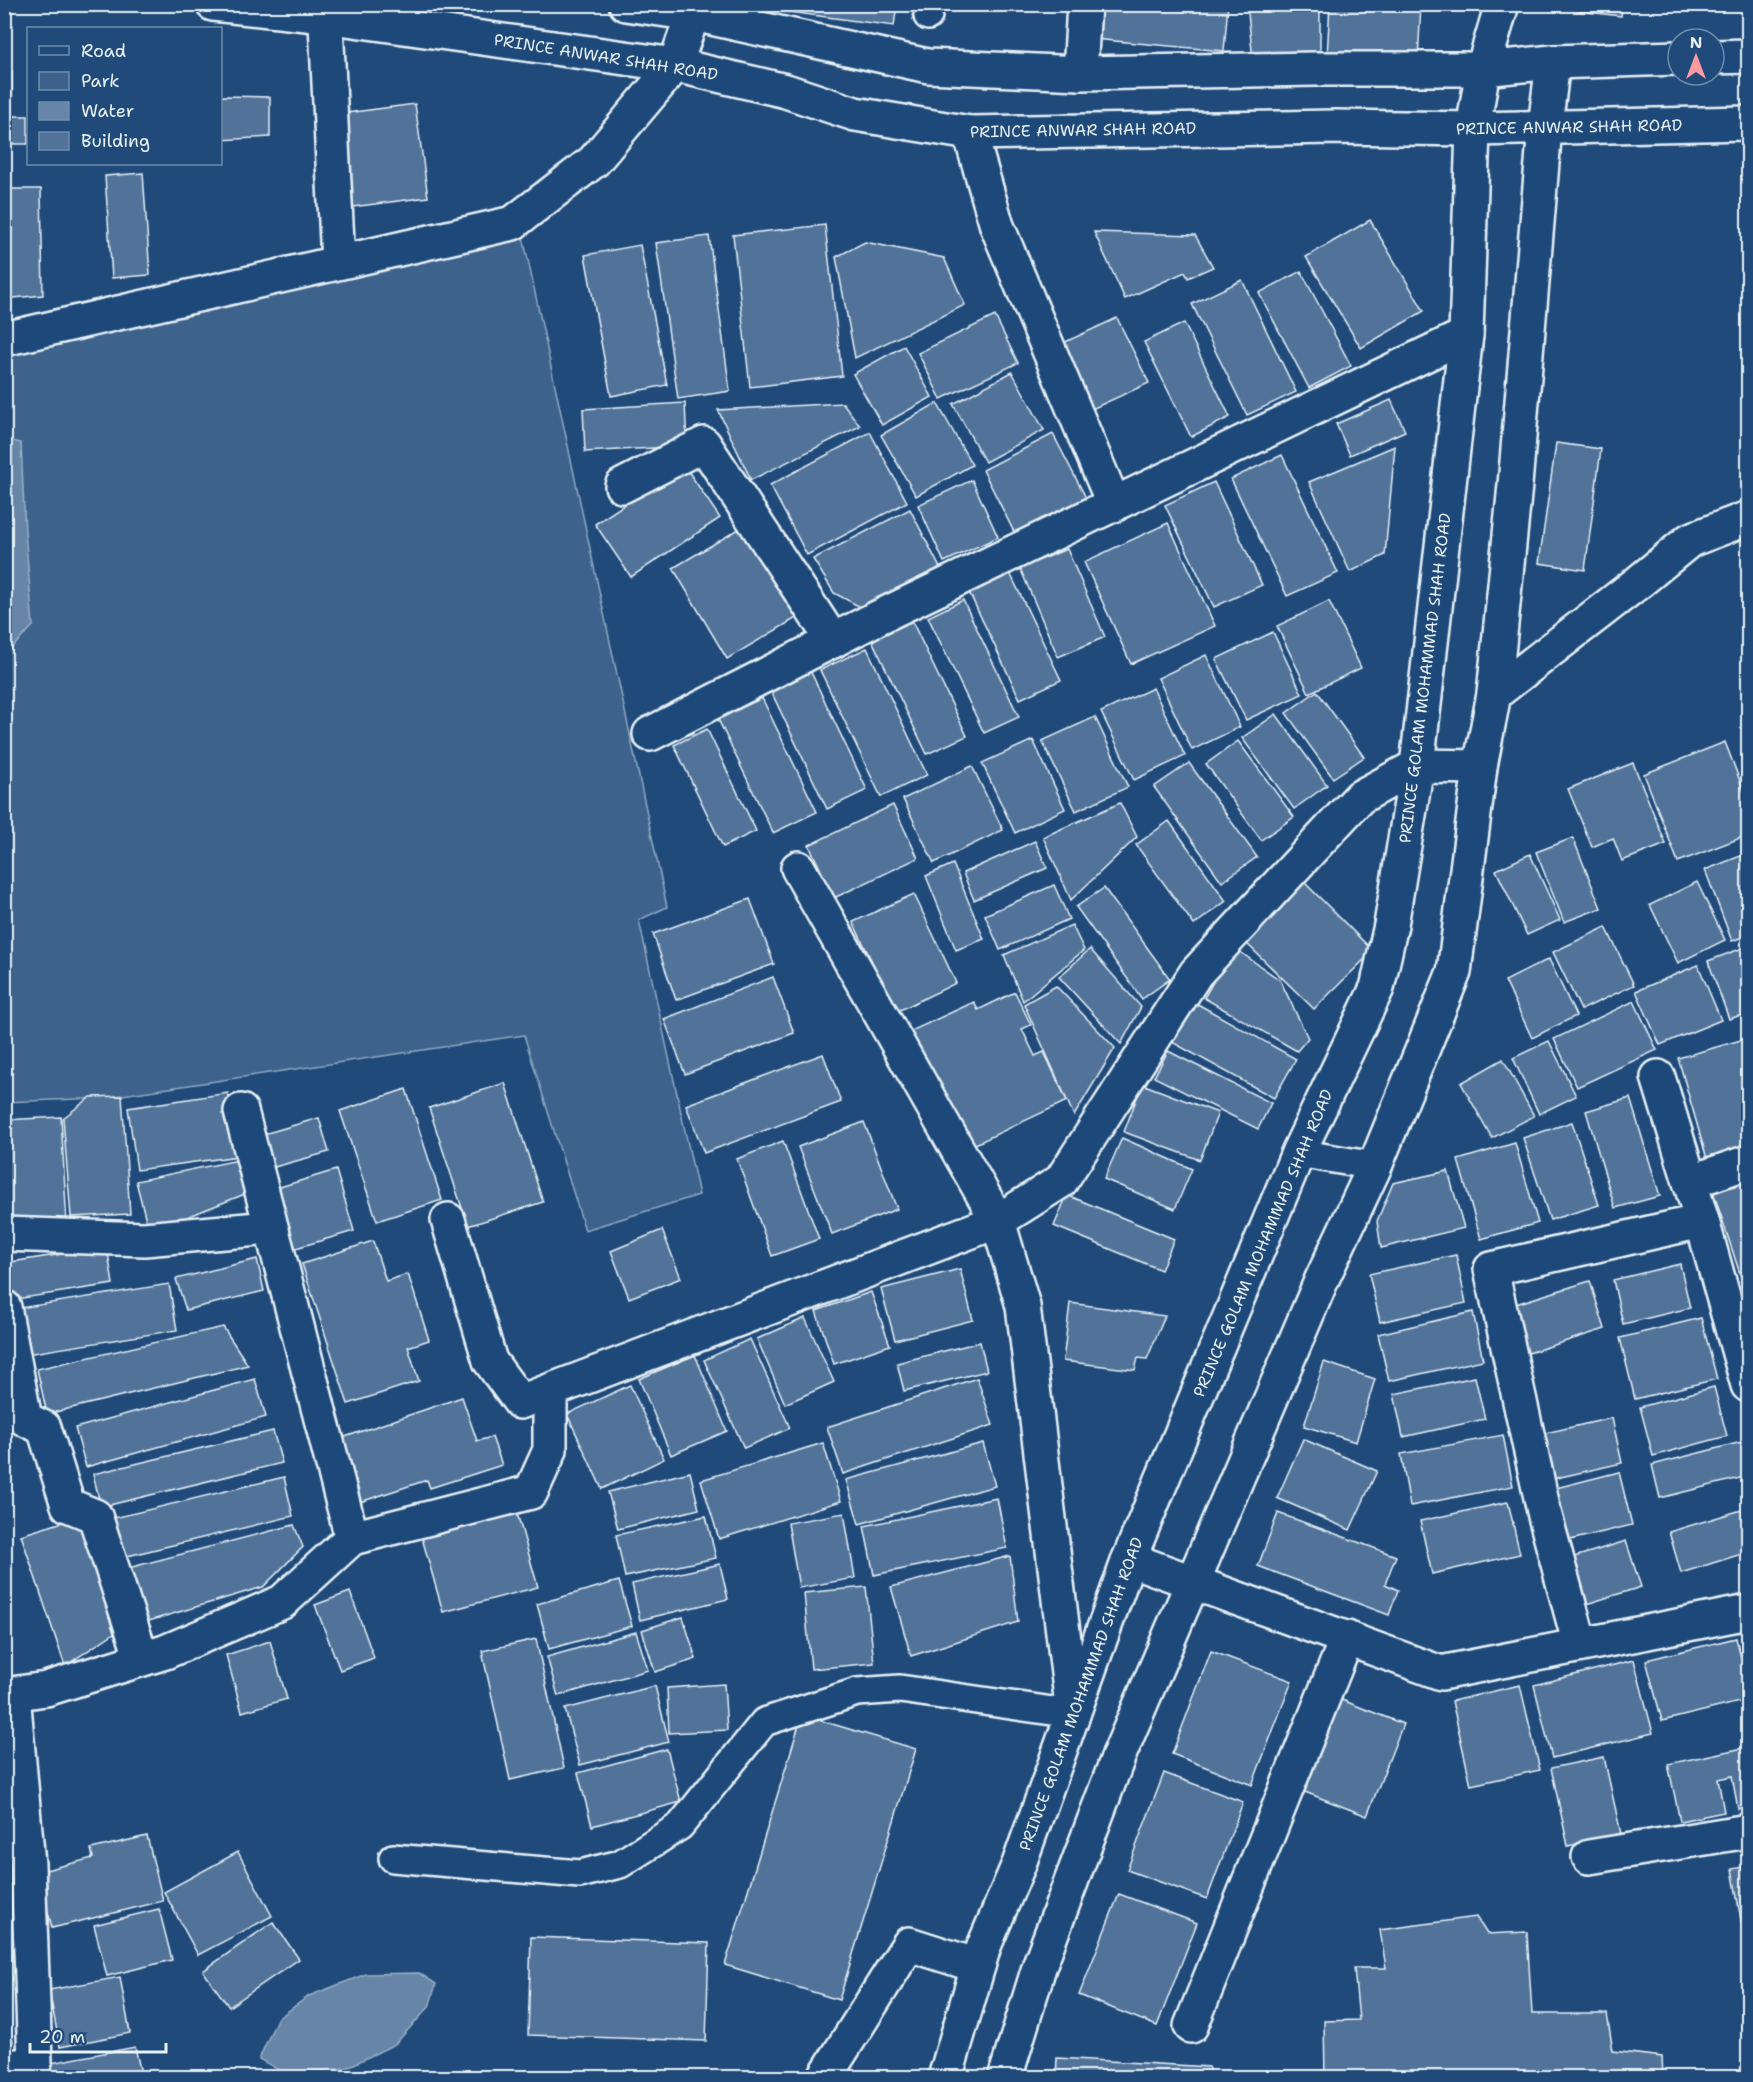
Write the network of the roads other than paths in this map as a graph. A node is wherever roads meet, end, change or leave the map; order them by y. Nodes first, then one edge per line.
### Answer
1 (213, 4) edge
2 (626, 4) edge
3 (1084, 4) edge
4 (1502, 4) edge
5 (693, 9) edge
6 (325, 10) edge
7 (1749, 56) edge
8 (1726, 57) edge
9 (1666, 58) edge
10 (1553, 62) junction
11 (675, 65) junction
12 (1483, 69) junction
13 (1080, 73) junction
14 (1749, 123) edge
15 (1545, 127) junction
16 (1473, 129) junction
17 (970, 133) junction
18 (338, 262) junction
19 (1466, 335) junction
20 (4, 339) edge
21 (622, 486) dead end
22 (1114, 505) junction
23 (1749, 518) edge
24 (833, 641) junction
25 (1494, 694) junction
26 (650, 734) dead end
27 (1417, 766) junction
28 (1480, 767) junction
29 (798, 868) dead end
30 (1658, 1077) dead end
31 (241, 1111) dead end
32 (1298, 1153) junction
33 (1749, 1162) edge
34 (1375, 1166) junction
35 (1690, 1182) junction
36 (448, 1220) dead end
37 (998, 1221) junction
38 (1702, 1221) junction
39 (270, 1228) junction
40 (4, 1234) edge
41 (4, 1307) edge
42 (1749, 1385) edge
43 (550, 1391) junction
44 (352, 1538) junction
45 (1129, 1559) junction
46 (1193, 1584) junction
47 (1749, 1612) edge
48 (1347, 1638) junction
49 (1580, 1645) junction
50 (142, 1659) junction
51 (9, 1695) edge
52 (1073, 1714) junction
53 (1749, 1832) edge
54 (1589, 1857) dead end
55 (393, 1858) dead end
56 (978, 1966) junction
57 (1191, 2026) dead end
58 (4, 2069) edge
59 (824, 2078) edge
60 (945, 2078) edge
61 (1005, 2078) edge

1 - 6 street, PRINCE ANWAR SHAH ROAD
2 - 5 street
3 - 13 street
4 - 12 street, PRINCE GOLAM MOHAMMAD SHAH ROAD
5 - 11 street
5 - 13 street
6 - 11 street, PRINCE ANWAR SHAH ROAD
6 - 18 street
7 - 8 street
9 - 10 street
10 - 12 street
10 - 15 street
11 - 17 street, PRINCE ANWAR SHAH ROAD
11 - 18 street
12 - 13 street
12 - 16 street, PRINCE GOLAM MOHAMMAD SHAH ROAD
14 - 15 street, PRINCE ANWAR SHAH ROAD
15 - 16 street, PRINCE ANWAR SHAH ROAD
15 - 25 street
16 - 17 street, PRINCE ANWAR SHAH ROAD
16 - 19 street, PRINCE GOLAM MOHAMMAD SHAH ROAD
17 - 22 street
18 - 20 street
19 - 22 street
19 - 27 street, PRINCE GOLAM MOHAMMAD SHAH ROAD
21 - 24 street
22 - 24 street
23 - 25 street
24 - 26 street
25 - 28 street
27 - 28 street
27 - 32 street, PRINCE GOLAM MOHAMMAD SHAH ROAD
27 - 37 street
28 - 34 street
29 - 37 street
30 - 35 street
31 - 39 street
32 - 34 lane
32 - 45 street, PRINCE GOLAM MOHAMMAD SHAH ROAD
33 - 35 street
34 - 46 street
35 - 38 street
36 - 43 street
37 - 43 street
37 - 52 street
38 - 42 street
38 - 49 street
39 - 40 street
39 - 44 street
41 - 50 street
43 - 44 street
44 - 50 street
45 - 46 street
45 - 52 street, PRINCE GOLAM MOHAMMAD SHAH ROAD
46 - 48 street
46 - 61 street
47 - 49 street
48 - 49 street
48 - 57 street
50 - 51 street
51 - 58 street
52 - 55 lane
52 - 56 street, PRINCE GOLAM MOHAMMAD SHAH ROAD
53 - 54 street
56 - 59 street
56 - 60 street, PRINCE GOLAM MOHAMMAD SHAH ROAD

